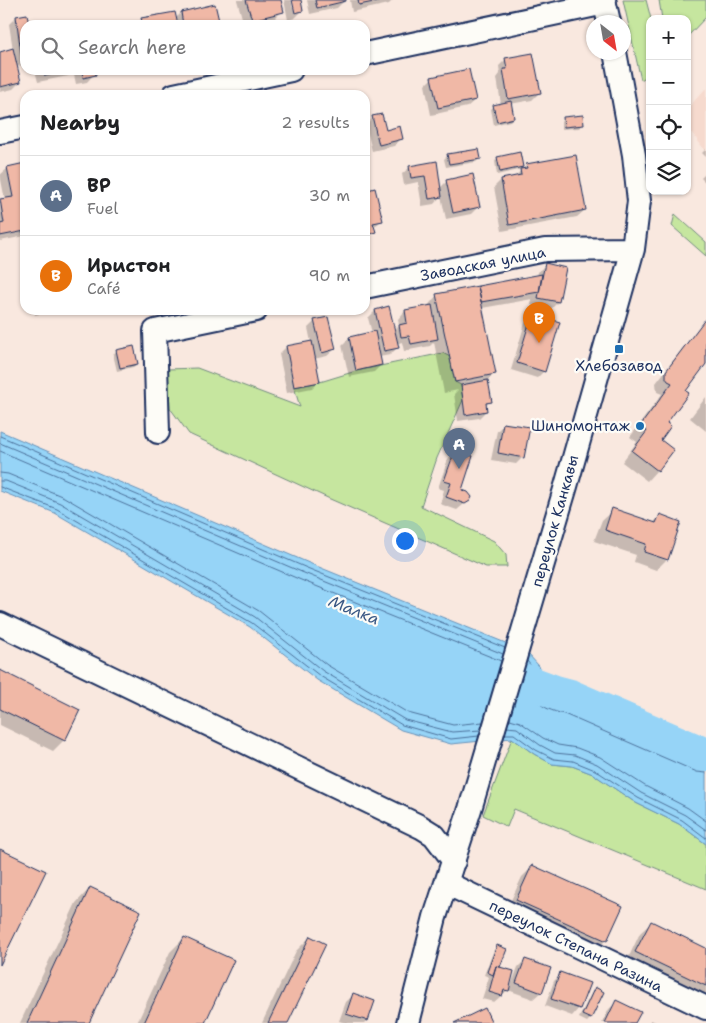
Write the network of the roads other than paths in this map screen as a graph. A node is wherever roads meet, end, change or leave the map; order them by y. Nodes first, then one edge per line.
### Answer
1 (606, 8) edge
2 (370, 53) edge
3 (616, 60) edge
4 (268, 75) edge
5 (197, 90) edge
6 (20, 128) edge
7 (0, 132) edge
8 (633, 249) junction
9 (370, 286) edge
10 (232, 315) edge
11 (158, 432) dead end
12 (0, 624) edge
13 (454, 861) junction
14 (446, 883) junction
15 (706, 1008) edge
16 (408, 1023) edge

1 - 2 street
3 - 8 street, переулок Канкавы
4 - 5 street
6 - 7 street
8 - 9 street, Заводская улица
8 - 13 street, переулок Канкавы
10 - 11 street
12 - 13 street
13 - 14 street, переулок Канкавы
14 - 15 street, переулок Степана Разина
14 - 16 street, переулок Канкавы

